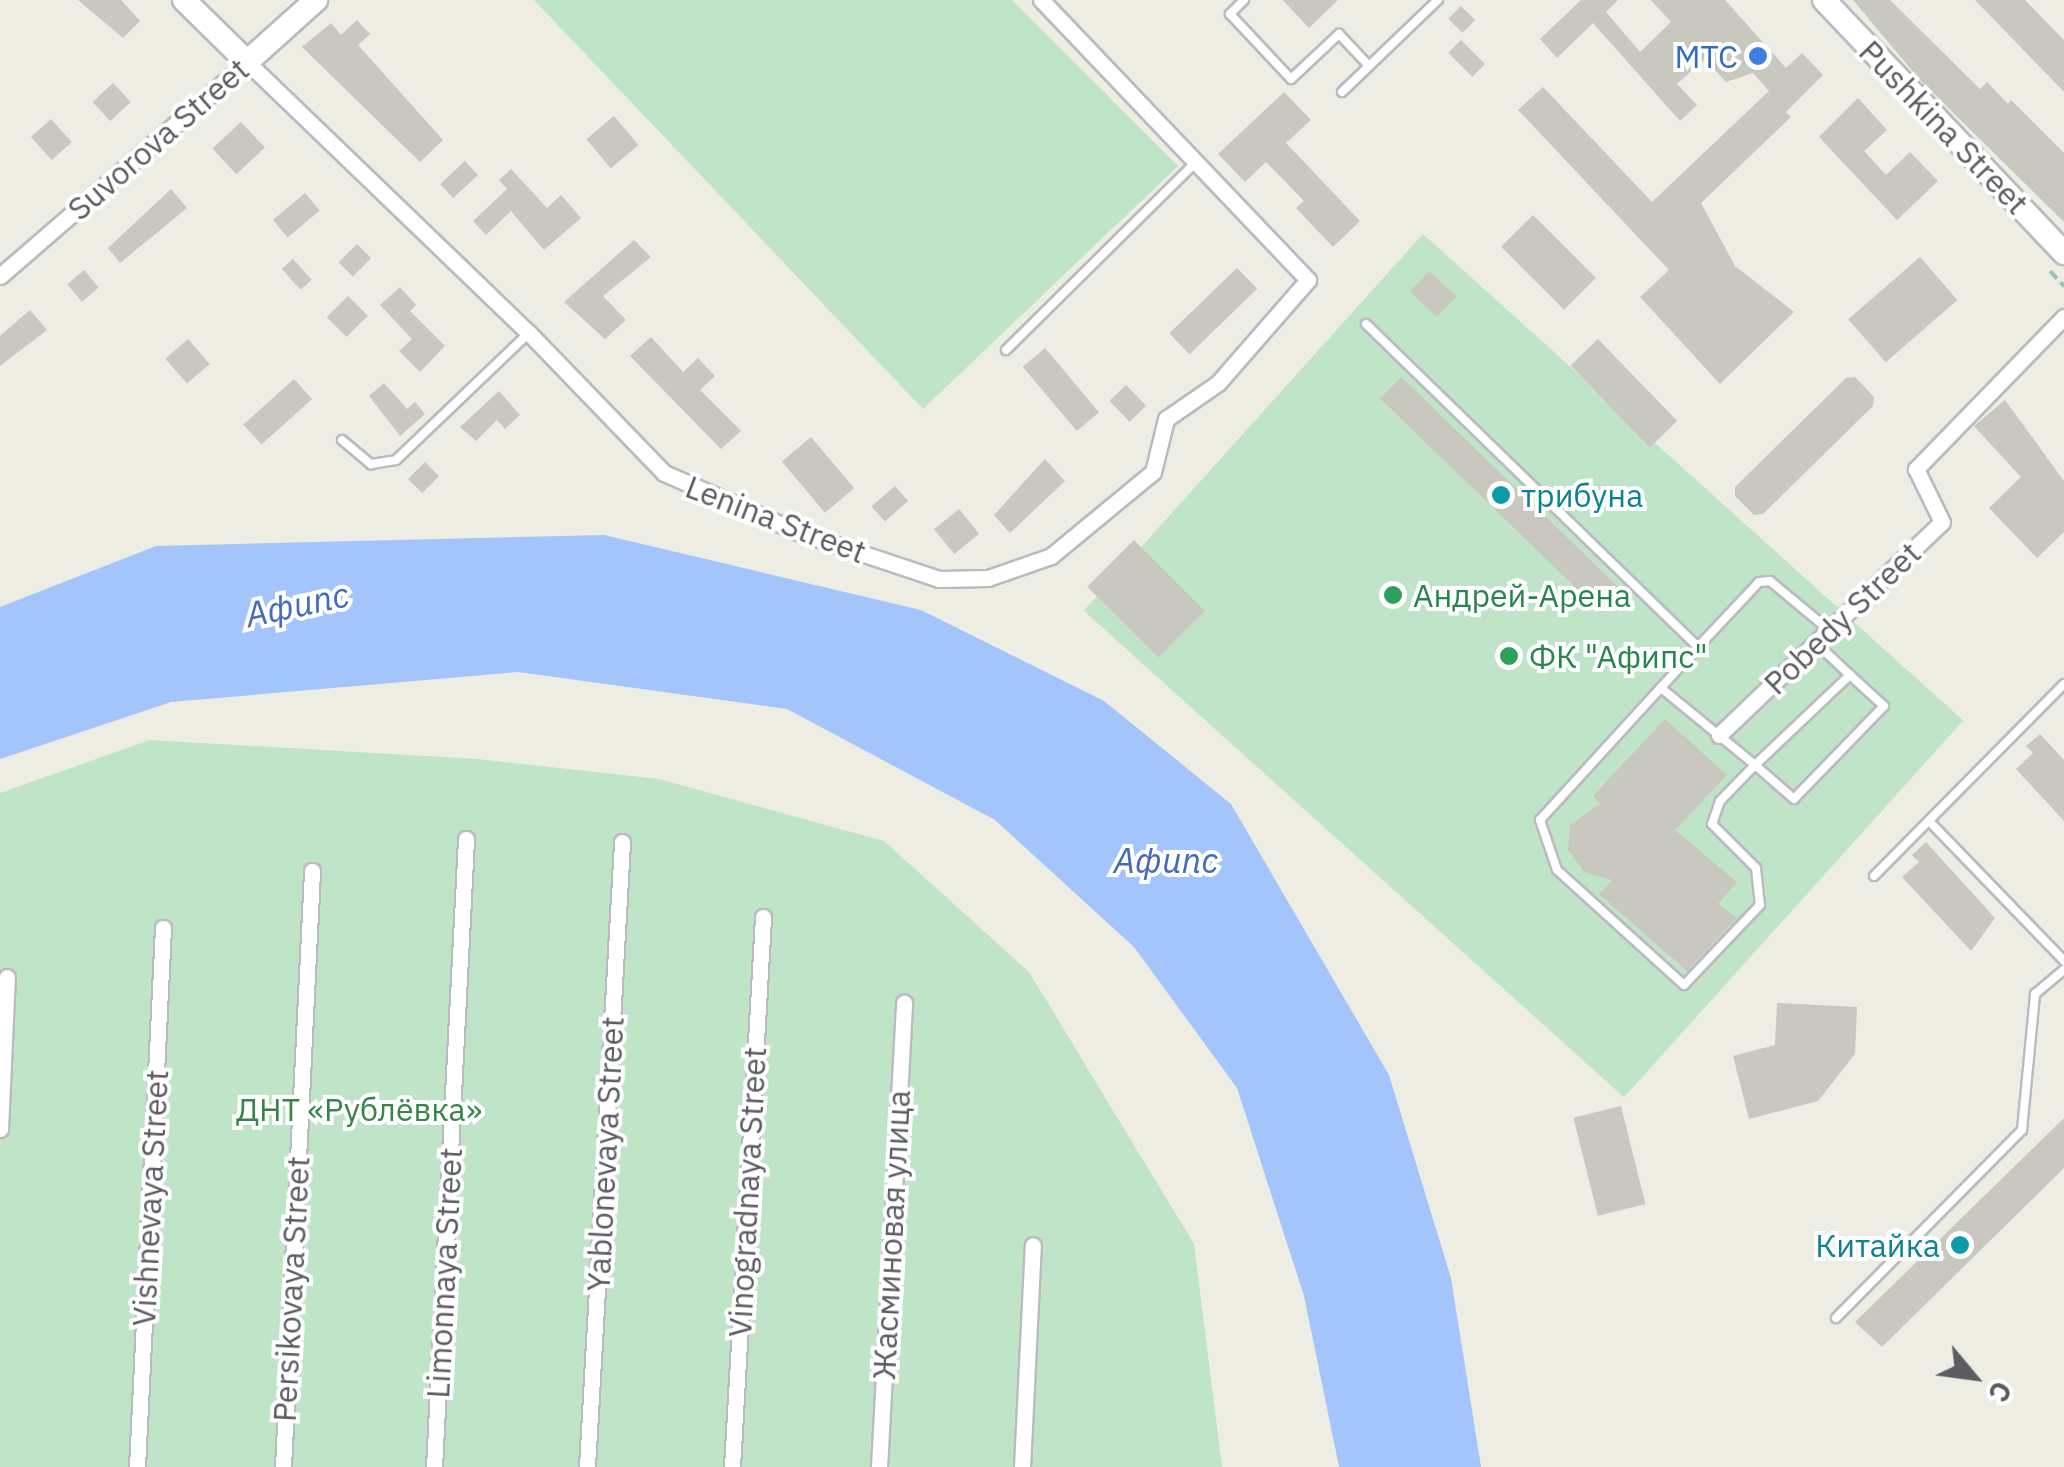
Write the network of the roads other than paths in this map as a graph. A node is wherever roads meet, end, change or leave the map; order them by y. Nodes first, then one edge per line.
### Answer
1 (184, 0) edge
2 (316, 0) edge
3 (1041, 0) edge
4 (1244, 0) edge
5 (1438, 0) edge
6 (1824, 0) edge
7 (247, 62) junction
8 (1369, 66) junction
9 (1342, 92) dead end
10 (1196, 161) junction
11 (2057, 262) edge
12 (0, 276) edge
13 (2064, 317) edge
14 (1366, 324) dead end
15 (529, 333) junction
16 (1006, 350) dead end
17 (342, 440) dead end
18 (1829, 630) junction
19 (1816, 643) junction
20 (1698, 647) junction
21 (1850, 675) junction
22 (2064, 684) edge
23 (1661, 688) junction
24 (1720, 735) junction
25 (1755, 766) junction
26 (1929, 820) junction
27 (466, 839) dead end
28 (622, 842) dead end
29 (312, 872) dead end
30 (1874, 876) dead end
31 (763, 917) dead end
32 (163, 928) dead end
33 (2064, 961) edge
34 (2064, 970) edge
35 (6, 978) dead end
36 (904, 1003) dead end
37 (0, 1129) edge
38 (1033, 1245) dead end
39 (1836, 1318) dead end
40 (137, 1467) edge
41 (283, 1467) edge
42 (434, 1467) edge
43 (587, 1467) edge
44 (732, 1467) edge
45 (879, 1467) edge
46 (1022, 1467) edge

1 - 7 street, Lenina Street
2 - 7 street, Suvorova Street
3 - 10 street
4 - 8 lane
5 - 8 lane
6 - 11 street, Pushkina Street
7 - 12 street, Suvorova Street
7 - 15 street, Lenina Street
8 - 9 lane
10 - 15 street, Lenina Street
10 - 16 lane
13 - 18 street, Pobedy Street
14 - 20 lane
15 - 17 lane
18 - 19 street, Pobedy Street
18 - 20 lane
19 - 21 lane
19 - 24 street, Pobedy Street
20 - 23 lane
21 - 25 lane
21 - 25 lane
22 - 26 lane
23 - 24 lane
23 - 25 lane
24 - 25 lane
26 - 30 lane
26 - 33 lane
27 - 42 street, Limonnaya Street
28 - 43 street, Yablonevaya Street
29 - 41 street, Persikovaya Street
31 - 44 street, Vinogradnaya Street
32 - 40 street, Vishnevaya Street
34 - 39 lane
35 - 37 street
36 - 45 street, Жасминовая улица
38 - 46 street

